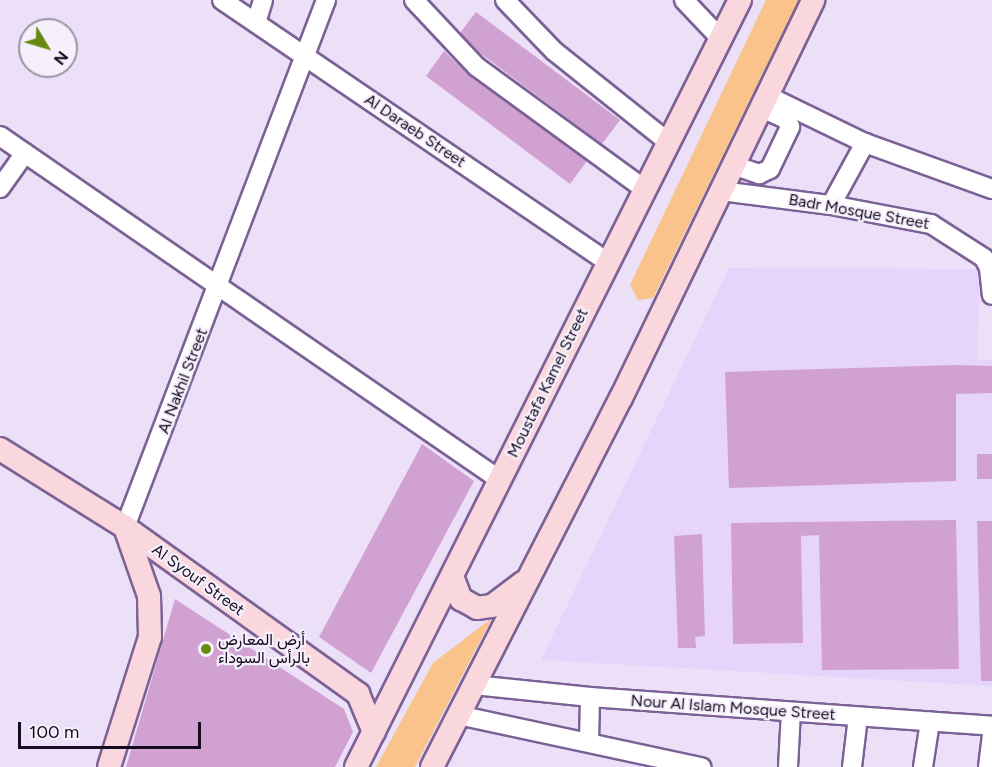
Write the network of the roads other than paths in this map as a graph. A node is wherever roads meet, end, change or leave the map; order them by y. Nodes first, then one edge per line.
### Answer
1 (222, 0) edge
2 (262, 0) edge
3 (326, 0) edge
4 (414, 0) edge
5 (505, 0) edge
6 (684, 0) edge
7 (740, 0) edge
8 (813, 0) edge
9 (256, 23) junction
10 (720, 38) junction
11 (306, 57) junction
12 (763, 101) junction
13 (0, 136) edge
14 (668, 142) junction
15 (865, 143) junction
16 (25, 153) junction
17 (734, 165) junction
18 (0, 188) edge
19 (644, 189) junction
20 (992, 189) edge
21 (721, 191) junction
22 (831, 205) junction
23 (988, 250) edge
24 (608, 262) junction
25 (219, 289) junction
26 (992, 295) edge
27 (0, 449) edge
28 (500, 480) junction
29 (125, 527) junction
30 (452, 576) junction
31 (527, 581) junction
32 (474, 685) junction
33 (590, 697) junction
34 (791, 712) junction
35 (458, 715) junction
36 (858, 717) junction
37 (930, 722) junction
38 (992, 726) edge
39 (369, 730) junction
40 (992, 734) edge
41 (590, 742) junction
42 (438, 766) edge
43 (691, 766) edge
44 (110, 767) edge
45 (356, 767) edge
46 (788, 767) edge
47 (852, 767) edge
48 (923, 767) edge
49 (987, 767) edge

1 - 9 street, Al Daraeb Street
2 - 9 street
3 - 11 street, Al Nakhil Street
4 - 19 street
5 - 14 street
6 - 10 street
7 - 10 main road, Moustafa Kamel Street
8 - 12 main road
9 - 11 street, Al Daraeb Street
10 - 14 main road, Moustafa Kamel Street
11 - 24 street, Al Daraeb Street
11 - 25 street, Al Nakhil Street
12 - 15 street
12 - 17 main road
12 - 17 street
13 - 16 street
14 - 19 main road, Moustafa Kamel Street
15 - 20 street
15 - 22 street
16 - 18 street
16 - 25 street
17 - 21 main road
19 - 24 main road, Moustafa Kamel Street
21 - 22 street, Badr Mosque Street
21 - 31 main road
22 - 23 street, Badr Mosque Street
23 - 26 street, Badr Mosque Street
24 - 28 main road, Moustafa Kamel Street
25 - 28 street
25 - 29 street, Al Nakhil Street
27 - 29 main road, Al Syouf Street
28 - 30 main road, Moustafa Kamel Street
29 - 39 main road, Al Syouf Street
29 - 44 main road
30 - 31 main road
30 - 39 main road, Moustafa Kamel Street
31 - 32 main road
32 - 33 street, Nour Al Islam Mosque Street
32 - 35 main road
33 - 34 street, Nour Al Islam Mosque Street
33 - 41 street
34 - 36 street, Nour Al Islam Mosque Street
34 - 46 street
35 - 41 street
35 - 42 main road
36 - 37 street, Nour Al Islam Mosque Street
36 - 47 street
37 - 38 street, Nour Al Islam Mosque Street
37 - 48 street
39 - 45 main road, Moustafa Kamel Street
40 - 49 street
41 - 43 street

